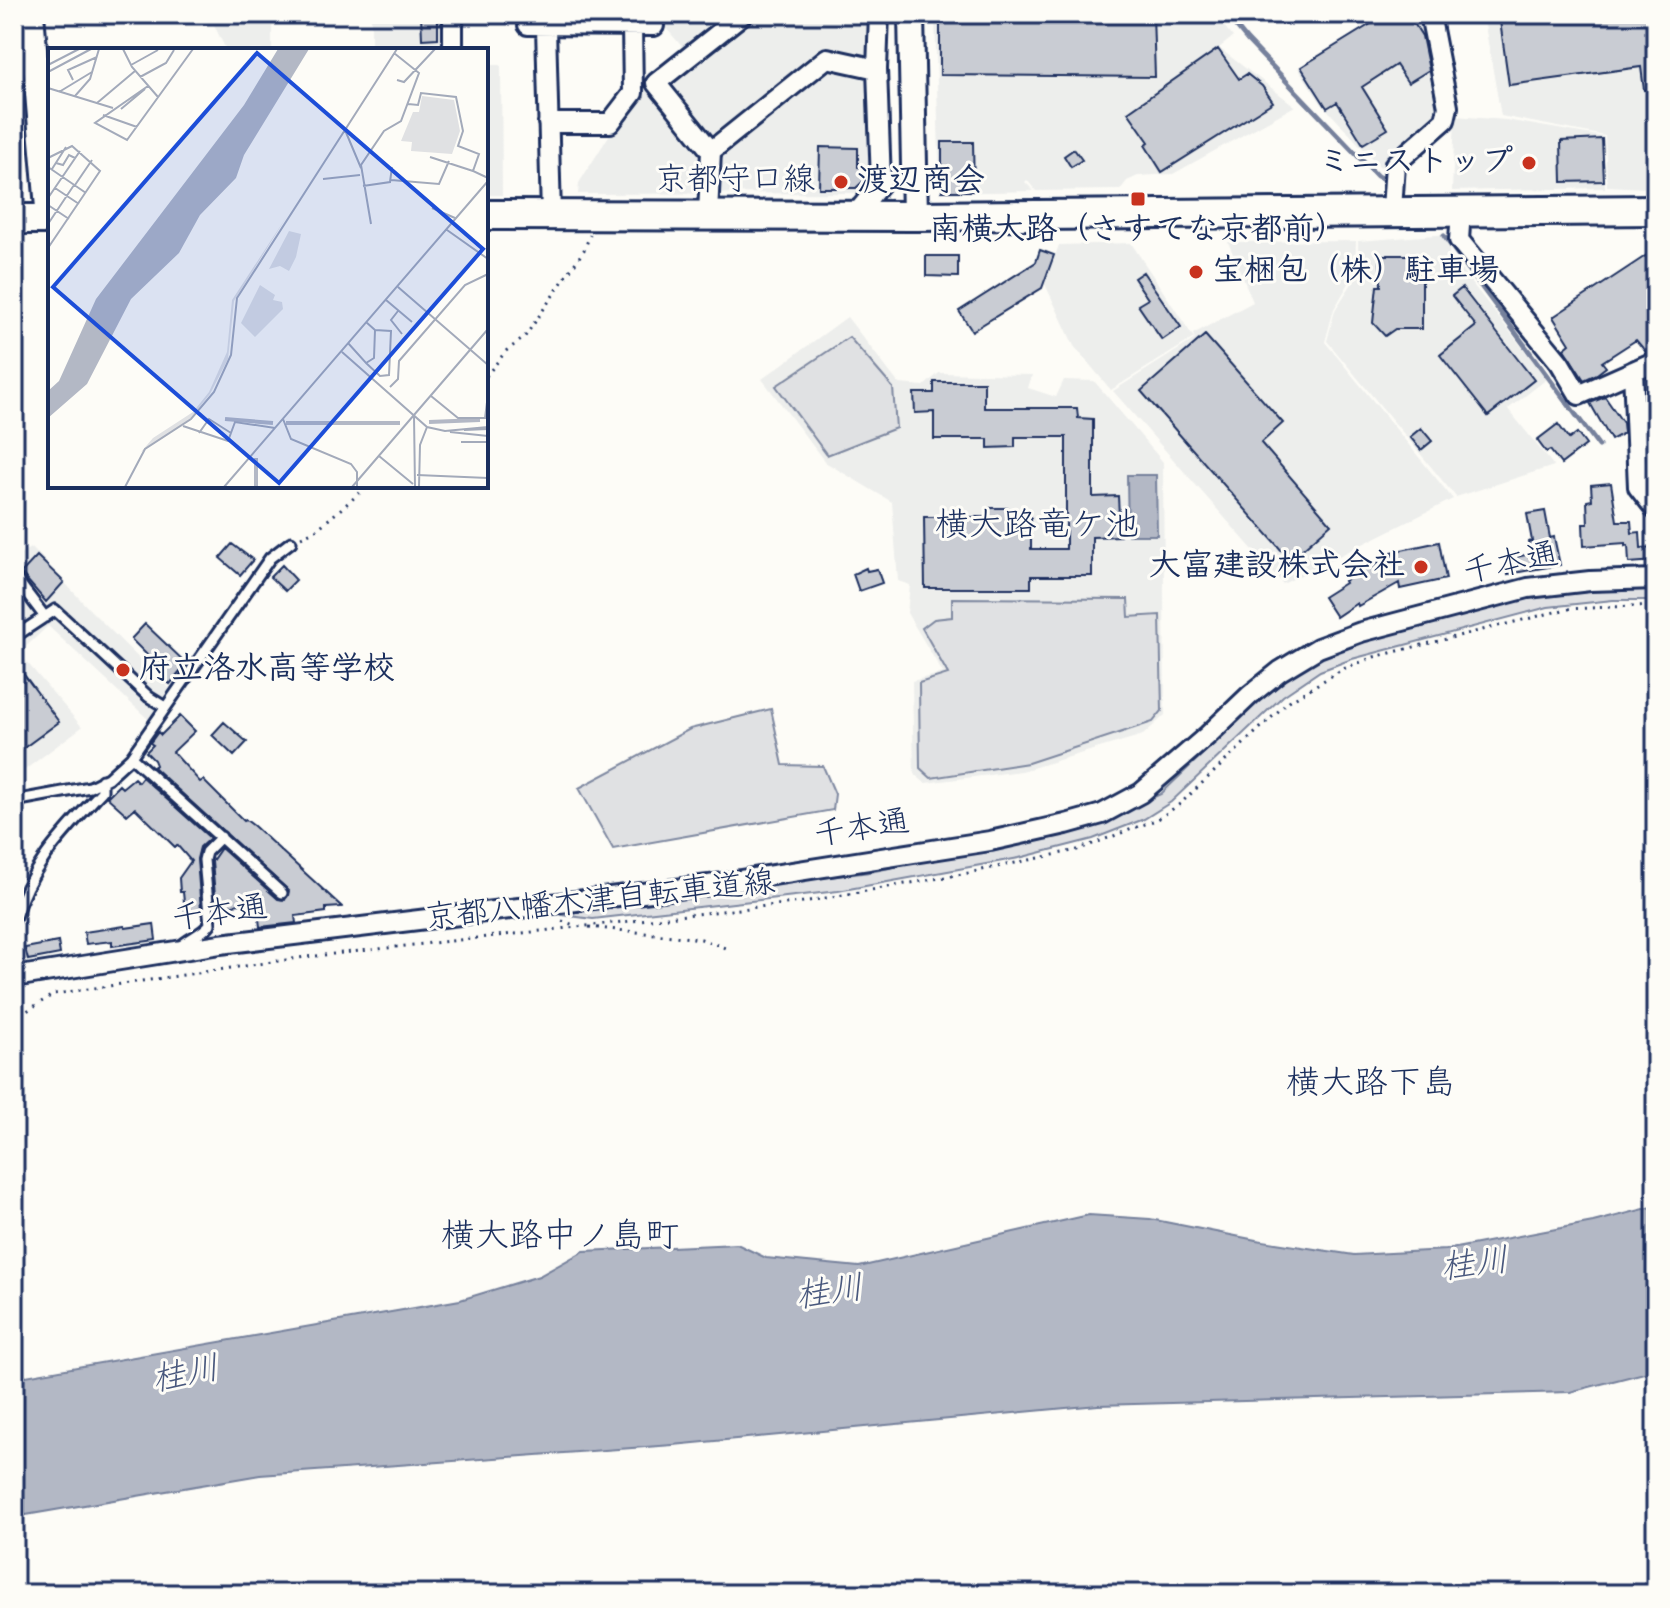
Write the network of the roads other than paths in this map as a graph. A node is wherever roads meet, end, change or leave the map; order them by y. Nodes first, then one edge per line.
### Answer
1 (31, 14) edge
2 (453, 14) edge
3 (743, 14) edge
4 (879, 14) edge
5 (1430, 14) edge
6 (911, 16) edge
7 (632, 26) junction
8 (654, 26) dead end
9 (453, 48) edge
10 (877, 69) junction
11 (548, 123) junction
12 (711, 151) junction
13 (48, 197) edge
14 (1393, 203) junction
15 (1656, 210) edge
16 (1461, 211) junction
17 (708, 214) junction
18 (856, 214) junction
19 (488, 215) edge
20 (551, 216) junction
21 (906, 216) junction
22 (14, 219) edge
23 (48, 219) edge
24 (1656, 361) edge
25 (1633, 371) junction
26 (1656, 510) edge
27 (291, 542) road end
28 (14, 576) edge
29 (1656, 579) edge
30 (45, 617) junction
31 (14, 637) edge
32 (165, 707) junction
33 (131, 757) junction
34 (102, 780) junction
35 (14, 801) edge
36 (221, 837) junction
37 (282, 893) dead end
38 (14, 920) edge
39 (177, 951) junction
40 (14, 977) edge

1 - 13 street
2 - 9 street
3 - 12 street
4 - 10 street
5 - 14 street
6 - 21 street
7 - 8 street
7 - 11 street
7 - 11 street
10 - 12 street
10 - 18 street
11 - 20 street
12 - 17 street
14 - 16 main road, 京都守口線
14 - 21 main road, 京都守口線
15 - 16 main road, 京都守口線
16 - 25 street
17 - 18 main road, 京都守口線
17 - 20 main road, 京都守口線
18 - 21 main road, 京都守口線
19 - 20 main road, 京都守口線
22 - 23 main road
24 - 25 street
25 - 26 street
27 - 32 lane
28 - 30 lane
29 - 39 street, 千本通
30 - 31 lane
30 - 32 lane
32 - 33 lane
33 - 34 lane
33 - 36 lane
34 - 35 lane
34 - 38 lane
36 - 37 lane
36 - 39 lane
39 - 40 street, 千本通

